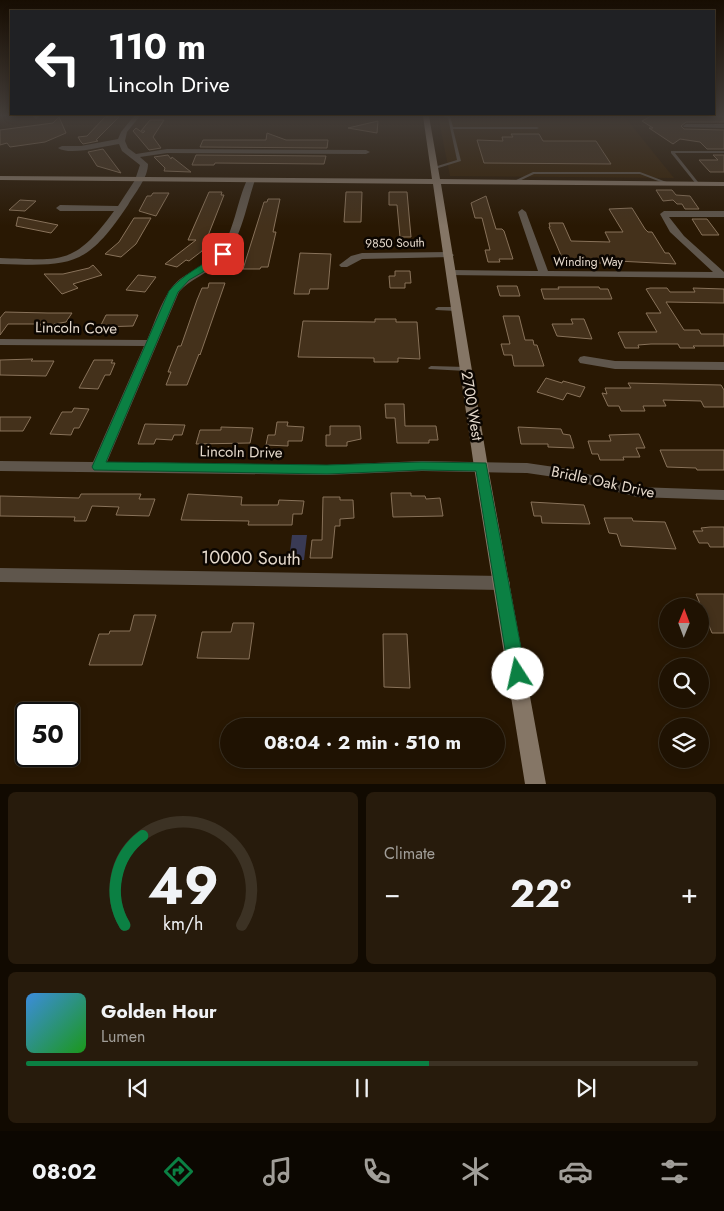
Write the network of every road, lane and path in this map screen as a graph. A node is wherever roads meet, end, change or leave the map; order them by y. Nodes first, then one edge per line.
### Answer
1 (130, 153) edge
2 (157, 153) edge
3 (432, 153) edge
4 (457, 153) edge
5 (672, 153) edge
6 (134, 156) junction
7 (436, 175) junction
8 (0, 178) edge
9 (138, 179) junction
10 (251, 180) junction
11 (697, 183) junction
12 (724, 184) edge
13 (60, 208) dead end
14 (119, 209) junction
15 (522, 212) dead end
16 (724, 214) edge
17 (449, 255) junction
18 (0, 261) edge
19 (344, 265) dead end
20 (451, 273) junction
21 (544, 274) junction
22 (722, 275) edge
23 (438, 309) dead end
24 (456, 309) junction
25 (0, 342) edge
26 (151, 343) junction
27 (584, 360) dead end
28 (724, 366) edge
29 (431, 368) dead end
30 (466, 369) junction
31 (0, 466) edge
32 (98, 467) junction
33 (481, 467) junction
34 (724, 495) edge
35 (0, 575) edge
36 (502, 583) junction
37 (536, 784) edge

1 - 6 street
2 - 6 street
3 - 7 main road, 2700 West
4 - 7 lane
5 - 11 lane
6 - 9 street
7 - 10 main road
7 - 11 main road
7 - 17 main road, 2700 West
8 - 9 main road
9 - 10 main road
9 - 14 street
10 - 26 street
11 - 12 main road
13 - 14 street
14 - 18 street
15 - 21 street
16 - 22 street
17 - 19 street, 9850 South
17 - 20 main road, 2700 West
20 - 21 street, Winding Way
20 - 24 main road, 2700 West
21 - 22 street, Winding Way
23 - 24 lane
24 - 30 main road, 2700 West
25 - 26 street, Lincoln Cove
26 - 32 street
27 - 28 street
29 - 30 lane
30 - 33 main road, 2700 West
31 - 32 street, Lincoln Drive
32 - 33 street, Lincoln Drive
33 - 34 street, Bridle Oak Drive
33 - 36 main road, 2700 West
35 - 36 street, 10000 South
36 - 37 main road, 2700 West

